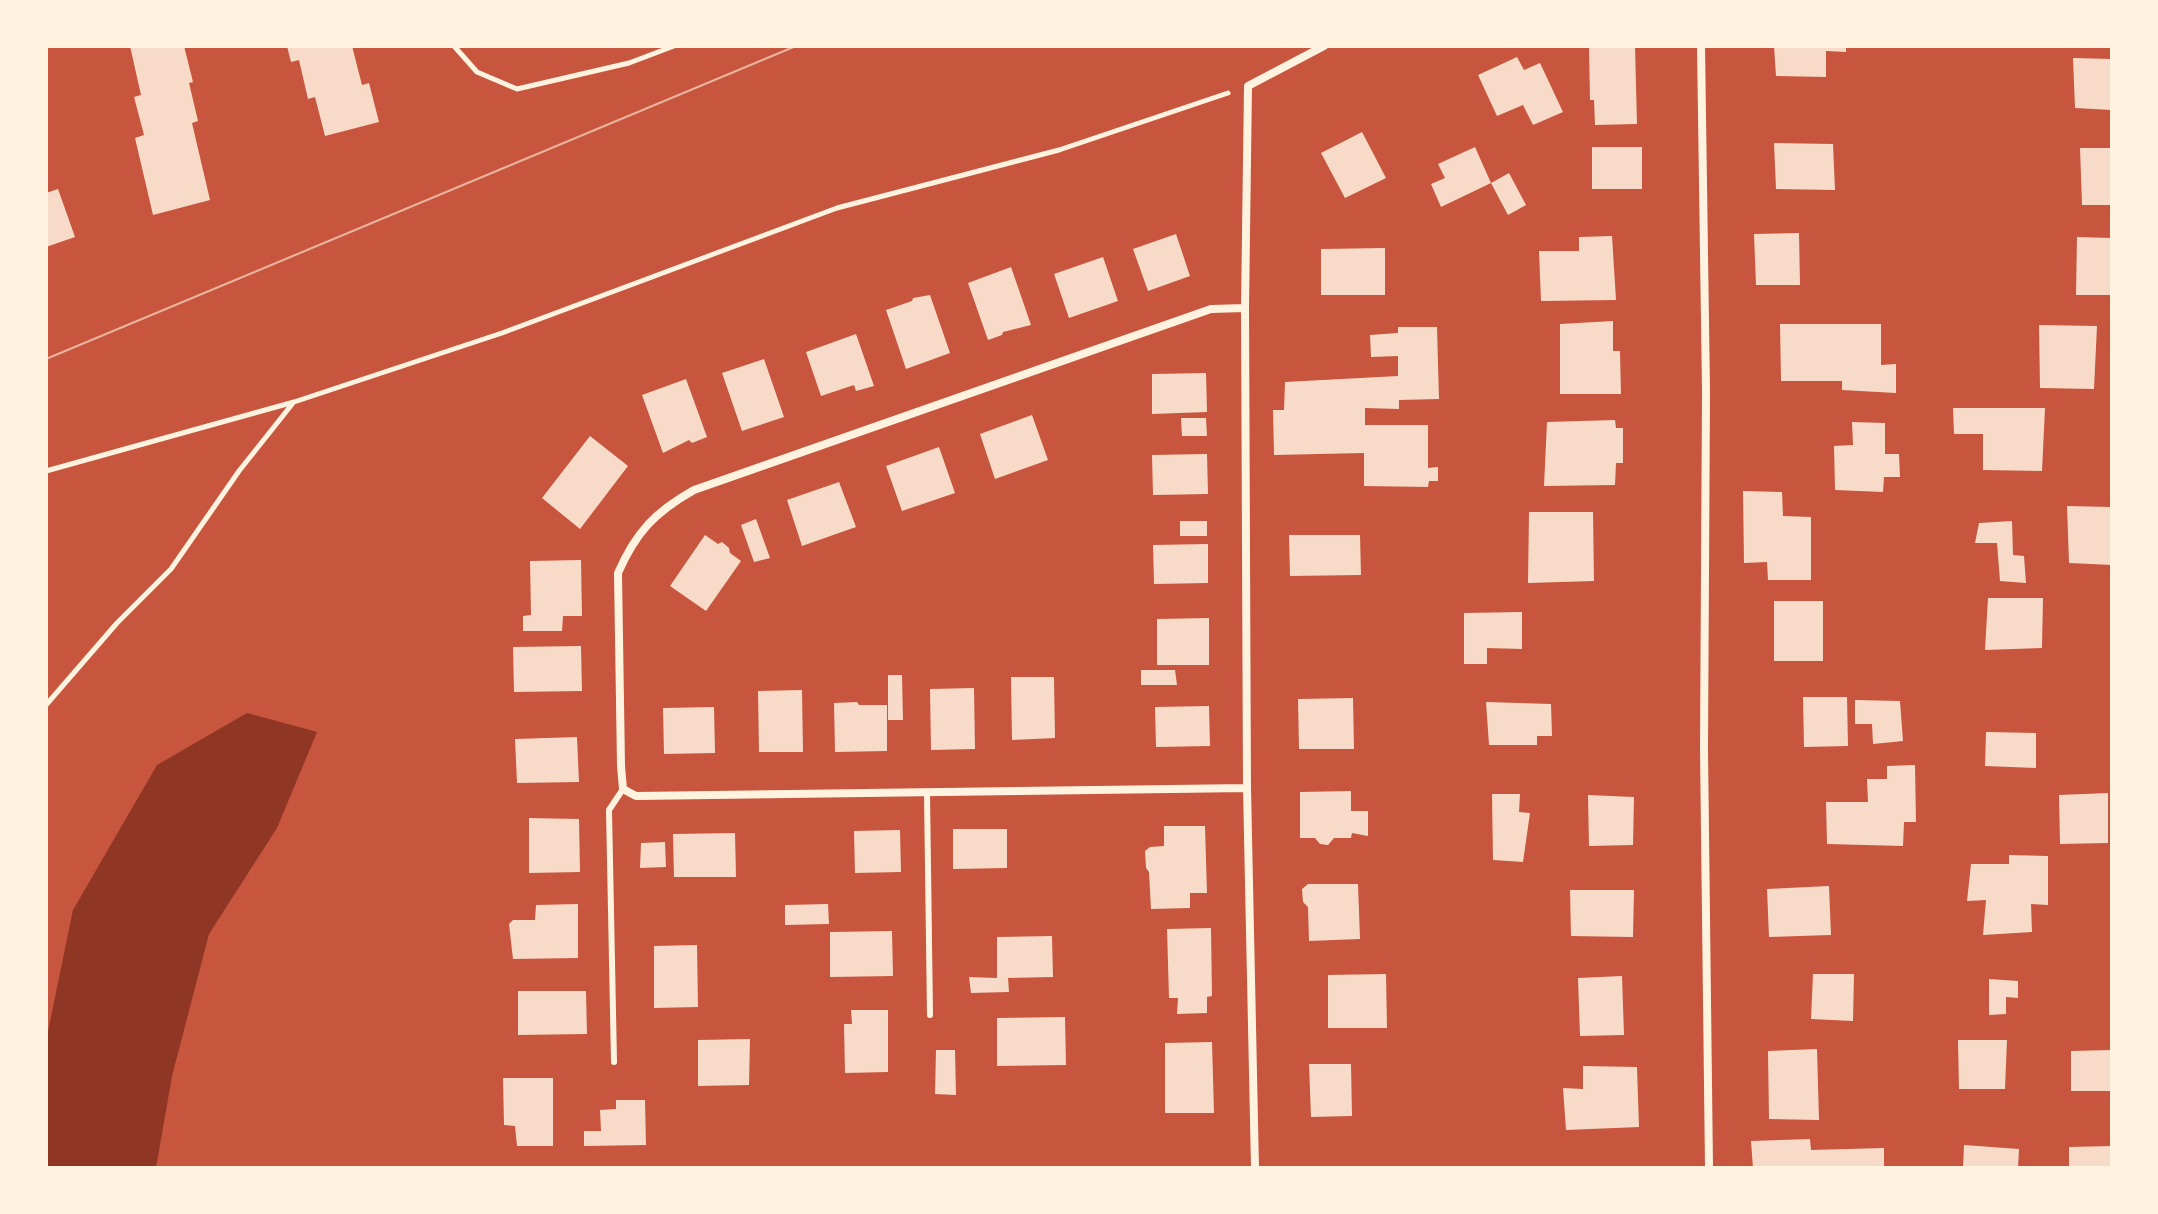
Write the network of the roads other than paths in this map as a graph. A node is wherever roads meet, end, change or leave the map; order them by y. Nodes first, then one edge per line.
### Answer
1 (1324, 46) edge
2 (1701, 46) edge
3 (1245, 308) junction
4 (1247, 788) junction
5 (623, 789) junction
6 (927, 793) junction
7 (930, 1015) dead end
8 (614, 1062) dead end
9 (1255, 1168) edge
10 (1709, 1168) edge

1 - 3 street
2 - 10 street
3 - 4 street
3 - 5 street
4 - 6 street
4 - 9 street
5 - 6 street
5 - 8 lane
6 - 7 lane

